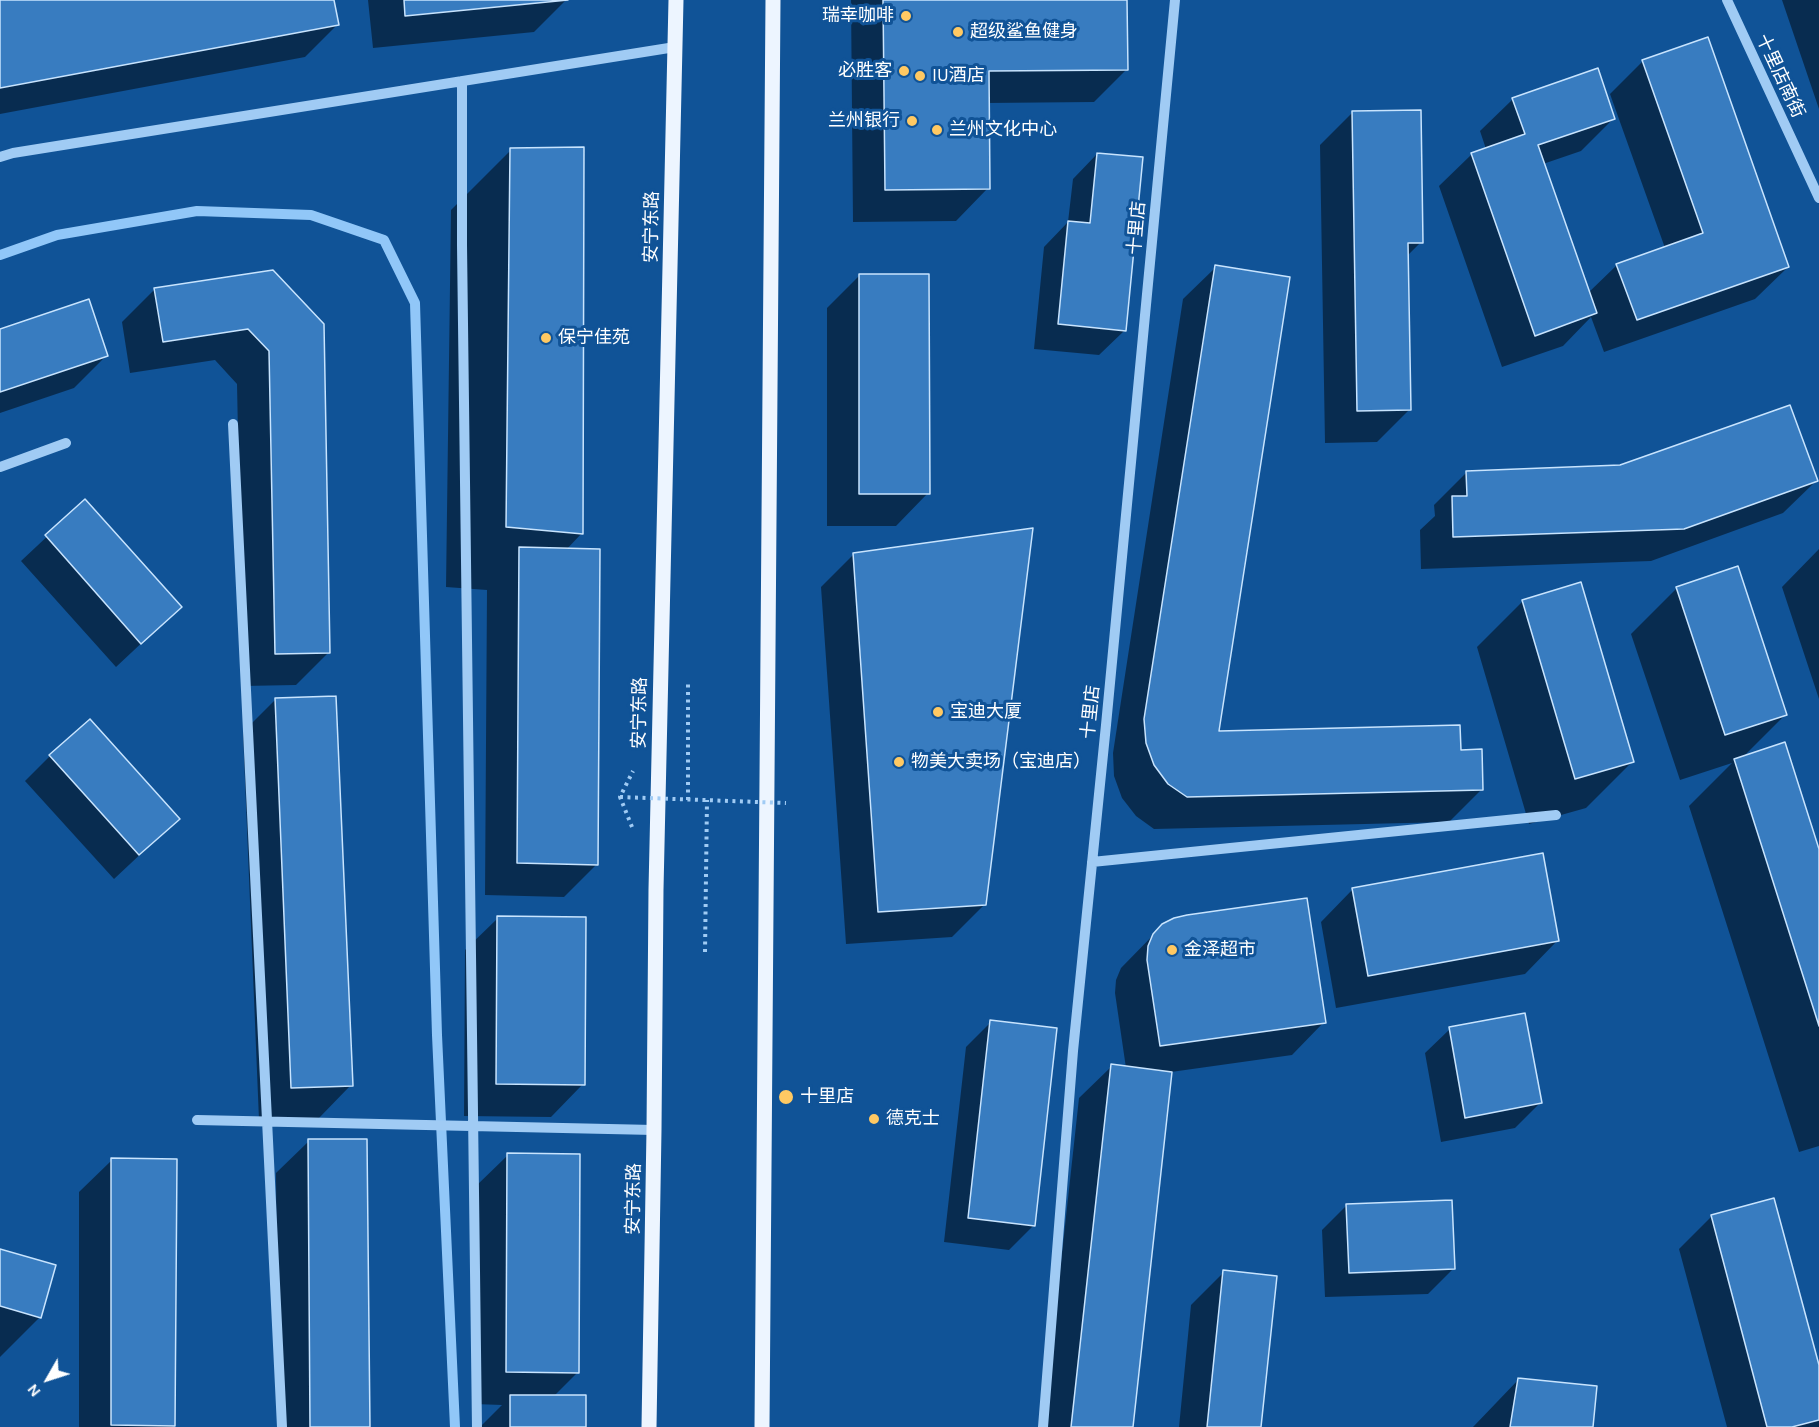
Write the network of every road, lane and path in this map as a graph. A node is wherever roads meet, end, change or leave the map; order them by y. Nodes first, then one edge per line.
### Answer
1 (676, 0) edge
2 (773, 0) edge
3 (1175, 0) edge
4 (1727, 0) edge
5 (675, 46) junction
6 (462, 81) junction
7 (0, 157) edge
8 (1819, 198) edge
9 (233, 424) dead end
10 (66, 443) dead end
11 (0, 467) edge
12 (688, 669) dead end
13 (620, 797) dead end
14 (688, 800) junction
15 (707, 800) junction
16 (786, 803) dead end
17 (1556, 815) dead end
18 (1092, 862) junction
19 (705, 952) dead end
20 (197, 1120) dead end
21 (267, 1121) junction
22 (468, 1126) junction
23 (654, 1130) junction
24 (282, 1427) edge
25 (477, 1427) edge
26 (649, 1427) edge
27 (762, 1427) edge
28 (1043, 1427) edge

1 - 5 main road, 安宁东路
2 - 27 main road
3 - 18 street, 十里店
4 - 8 street, 十里店南街
5 - 6 street
5 - 23 main road, 安宁东路
6 - 7 street
6 - 22 street
9 - 21 street
10 - 11 street
12 - 14 path
13 - 14 path, bridge
14 - 15 path, bridge
15 - 16 path, bridge
15 - 19 path
17 - 18 street
18 - 28 street, 十里店
20 - 21 street
21 - 22 street
21 - 24 street
22 - 23 street
22 - 25 street
23 - 26 main road, 安宁东路

